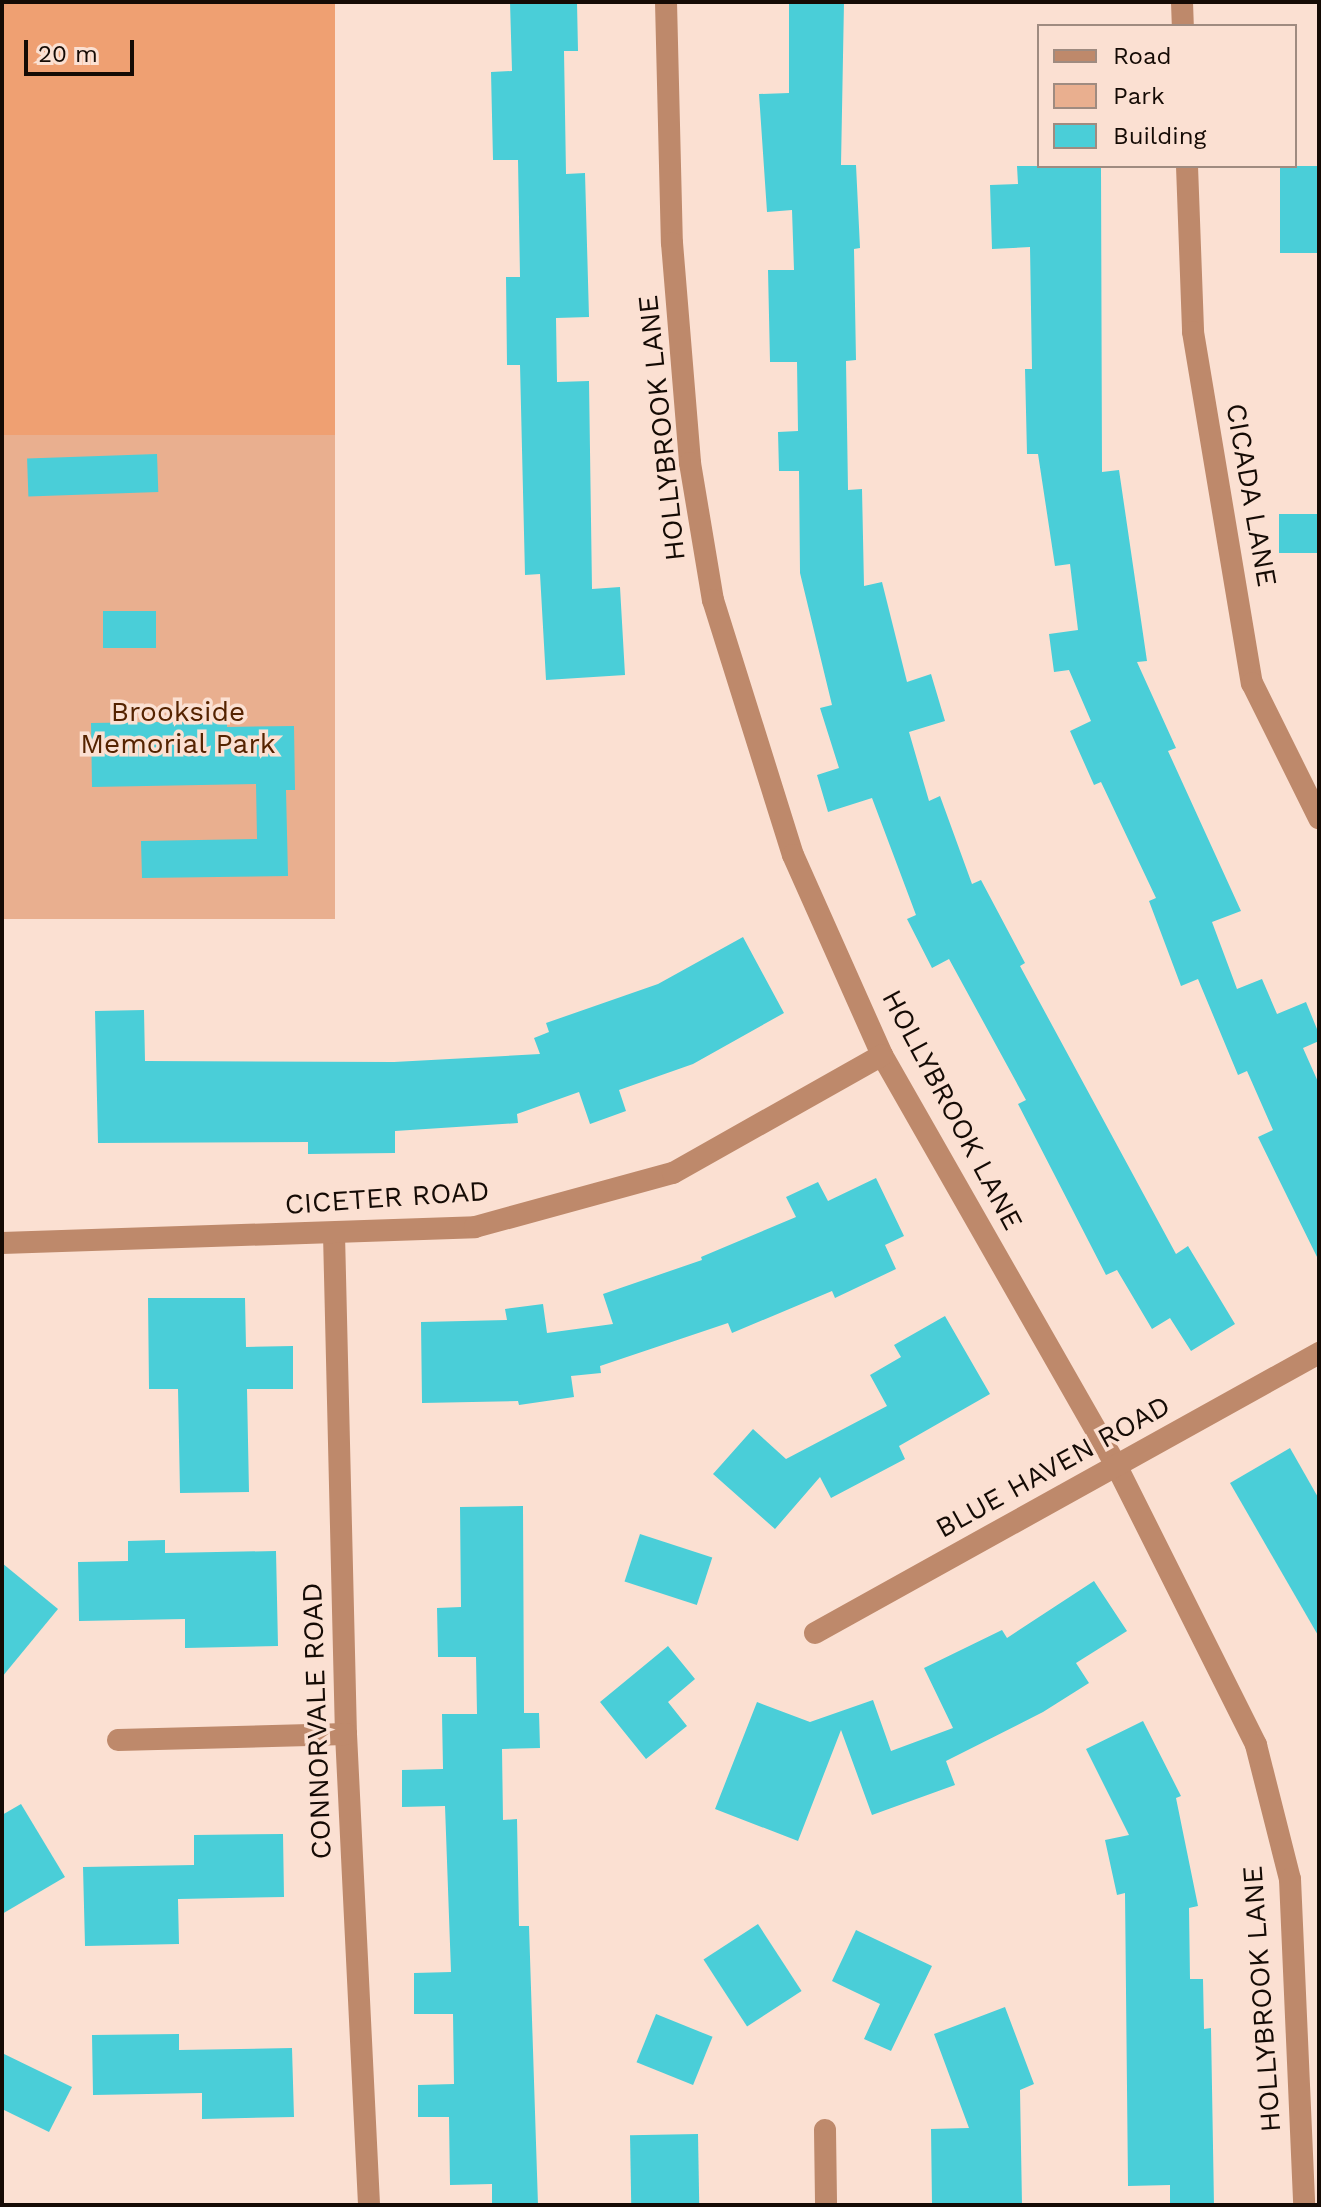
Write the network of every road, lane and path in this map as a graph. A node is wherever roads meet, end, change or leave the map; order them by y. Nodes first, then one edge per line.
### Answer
1 (666, 2) edge
2 (1182, 2) edge
3 (1183, 24) edge
4 (1187, 168) edge
5 (1319, 818) edge
6 (882, 1055) junction
7 (334, 1234) junction
8 (2, 1243) edge
9 (1319, 1353) edge
10 (1116, 1465) junction
11 (815, 1633) dead end
12 (346, 1734) junction
13 (118, 1740) dead end
14 (825, 2130) dead end
15 (369, 2205) edge
16 (826, 2205) edge
17 (1304, 2205) edge

1 - 6 street, HOLLYBROOK LANE
2 - 3 street
4 - 5 street, CICADA LANE
6 - 7 street, CICETER ROAD
6 - 10 street, HOLLYBROOK LANE
7 - 8 street, CICETER ROAD
7 - 12 street, CONNORVALE ROAD
9 - 10 street, BLUE HAVEN ROAD
10 - 11 street, BLUE HAVEN ROAD
10 - 17 street, HOLLYBROOK LANE
12 - 13 street
12 - 15 street, CONNORVALE ROAD
14 - 16 street

